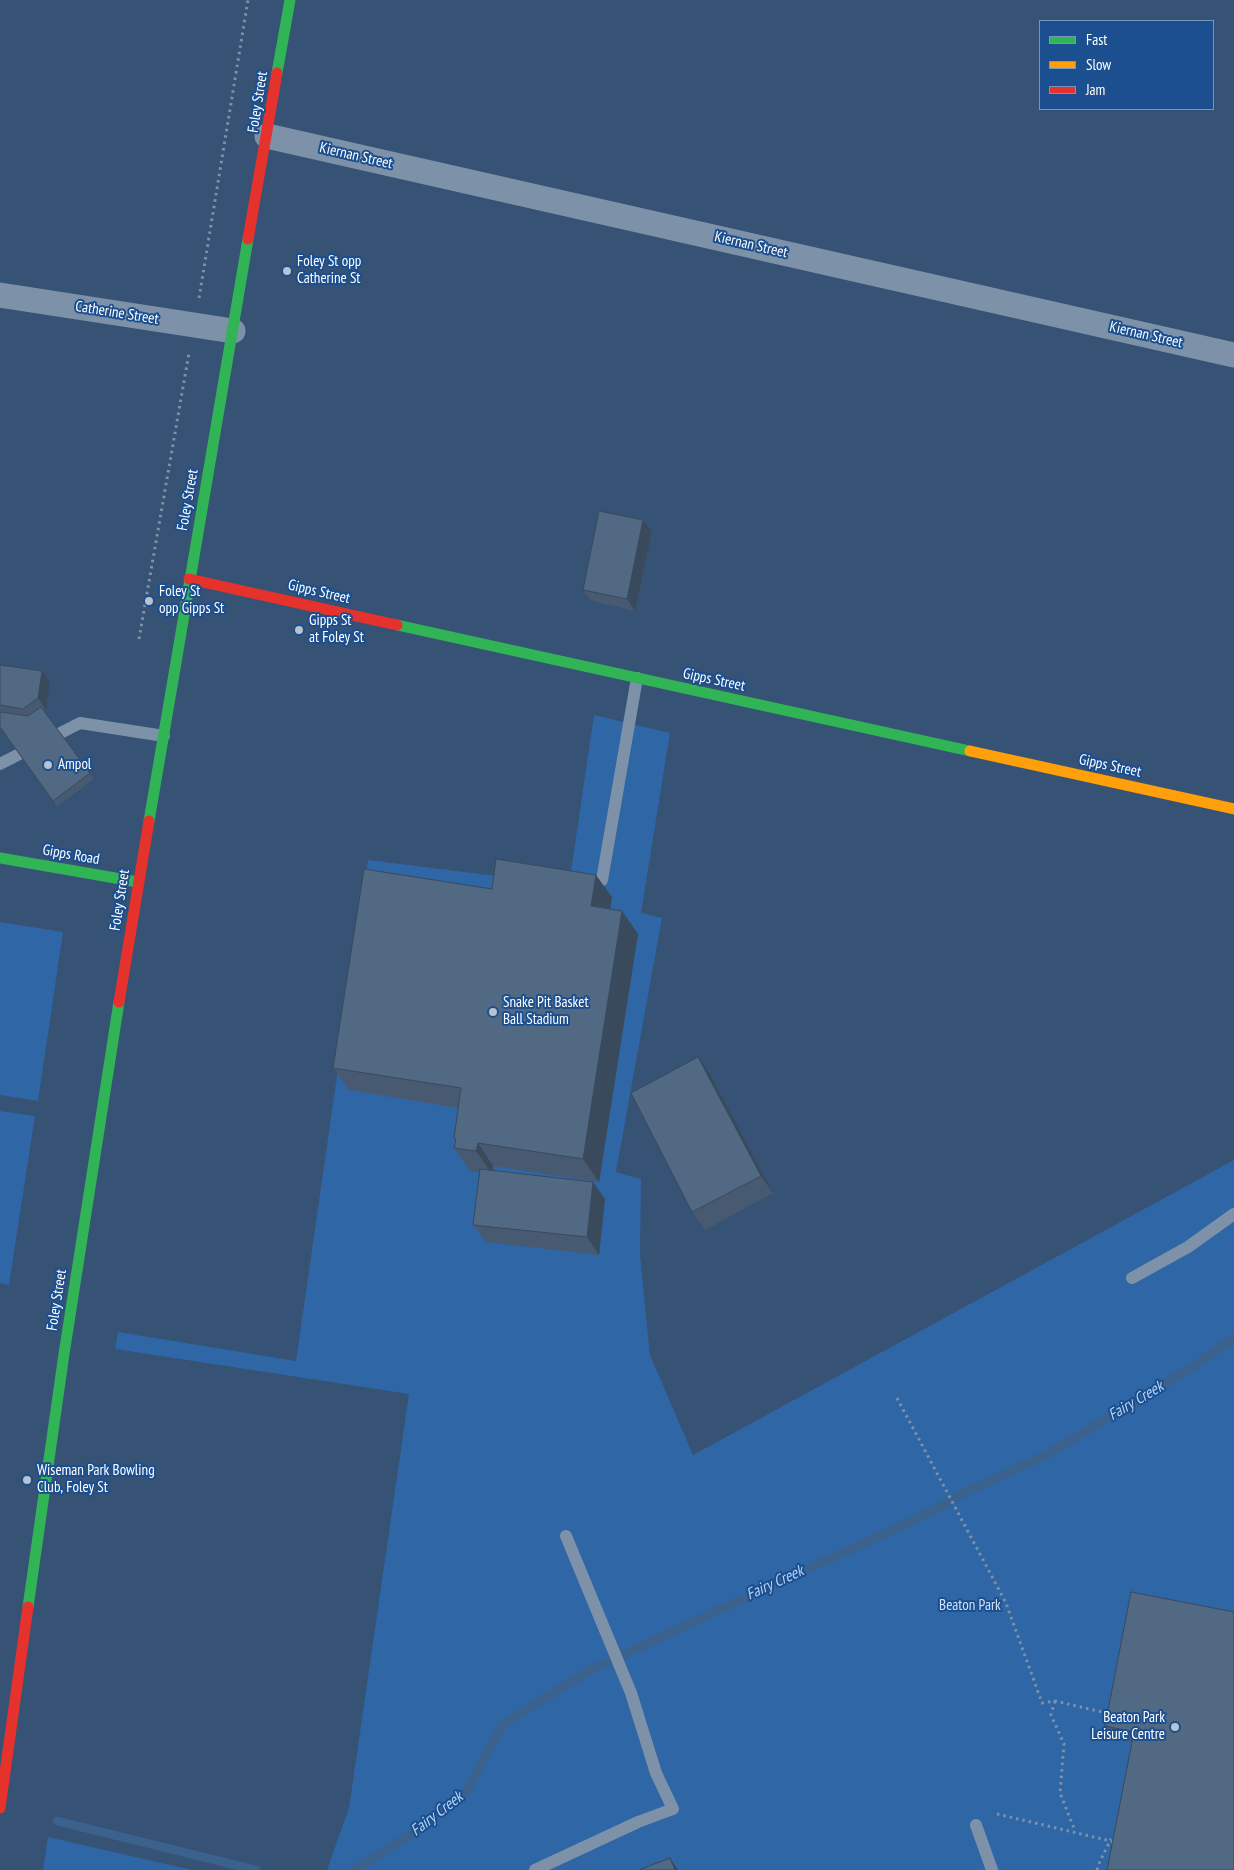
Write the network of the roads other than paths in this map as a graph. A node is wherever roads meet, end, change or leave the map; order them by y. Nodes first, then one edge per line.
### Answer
1 (290, 0) edge
2 (267, 136) junction
3 (0, 295) edge
4 (233, 331) junction
5 (1234, 354) edge
6 (189, 579) junction
7 (637, 678) junction
8 (164, 736) junction
9 (0, 764) edge
10 (1234, 808) edge
11 (0, 858) edge
12 (602, 880) dead end
13 (138, 882) junction
14 (1234, 1214) edge
15 (1132, 1278) dead end
16 (566, 1536) dead end
17 (0, 1808) edge
18 (976, 1824) dead end
19 (535, 1870) edge
20 (992, 1870) edge

1 - 2 main road, Foley Street
2 - 4 main road, Foley Street
2 - 5 street, Kiernan Street
3 - 4 street, Catherine Street
4 - 6 main road, Foley Street
6 - 7 main road, Gipps Street
6 - 8 main road, Foley Street
7 - 10 main road, Gipps Street
7 - 12 lane
8 - 9 lane
8 - 13 main road, Foley Street
11 - 13 main road, Gipps Road
13 - 17 main road, Foley Street
14 - 15 lane
16 - 19 lane
18 - 20 lane

